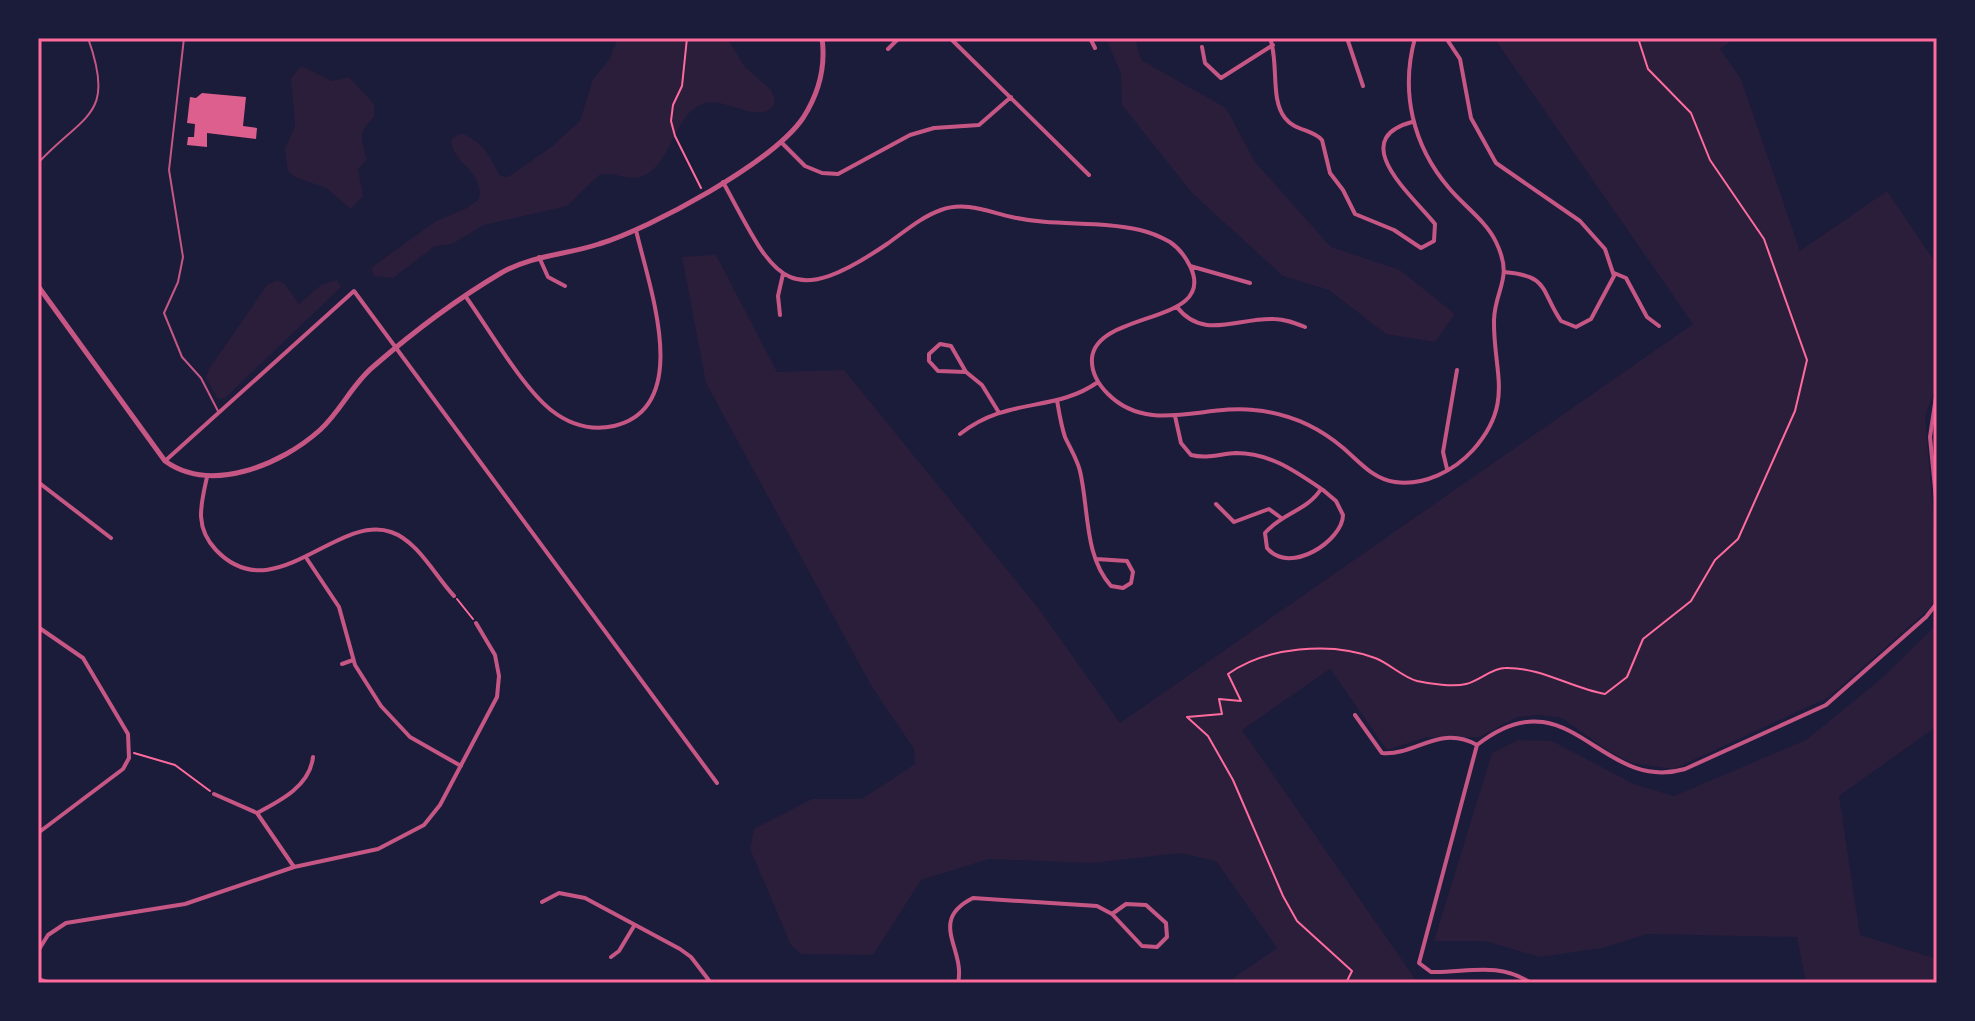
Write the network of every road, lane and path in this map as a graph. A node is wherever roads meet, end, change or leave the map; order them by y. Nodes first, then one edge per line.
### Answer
1 (88, 38) edge
2 (184, 38) edge
3 (687, 38) edge
4 (822, 38) edge
5 (899, 38) edge
6 (950, 38) edge
7 (1090, 38) edge
8 (1270, 38) edge
9 (1347, 38) edge
10 (1415, 38) edge
11 (1446, 38) edge
12 (1638, 38) edge
13 (1273, 45) junction
14 (1202, 47) dead end
15 (1095, 48) dead end
16 (888, 49) dead end
17 (1363, 86) dead end
18 (1011, 97) junction
19 (1413, 122) junction
20 (781, 142) junction
21 (38, 163) edge
22 (1089, 175) dead end
23 (723, 182) junction
24 (704, 192) junction
25 (636, 230) junction
26 (539, 257) junction
27 (1190, 266) junction
28 (1504, 272) junction
29 (783, 273) junction
30 (1614, 273) junction
31 (1250, 283) dead end
32 (38, 286) edge
33 (565, 286) dead end
34 (466, 297) junction
35 (1177, 307) junction
36 (780, 315) dead end
37 (1659, 326) dead end
38 (1305, 327) dead end
39 (395, 350) junction
40 (1457, 370) dead end
41 (966, 372) junction
42 (1098, 382) junction
43 (1937, 390) edge
44 (1057, 400) junction
45 (998, 411) junction
46 (220, 414) junction
47 (1175, 416) junction
48 (960, 434) dead end
49 (165, 461) junction
50 (1447, 470) junction
51 (207, 477) junction
52 (38, 482) edge
53 (1321, 489) junction
54 (1216, 504) dead end
55 (1937, 509) edge
56 (1280, 517) junction
57 (111, 538) dead end
58 (307, 559) junction
59 (1096, 559) junction
60 (454, 596) joint
61 (1937, 603) edge
62 (476, 623) joint
63 (38, 627) edge
64 (353, 660) junction
65 (342, 664) dead end
66 (1355, 715) dead end
67 (1477, 745) junction
68 (130, 752) junction
69 (313, 757) dead end
70 (461, 766) junction
71 (717, 783) dead end
72 (214, 794) joint
73 (257, 813) junction
74 (38, 833) edge
75 (294, 867) junction
76 (542, 902) dead end
77 (1112, 914) junction
78 (634, 926) junction
79 (38, 951) edge
80 (611, 957) dead end
81 (38, 979) edge
82 (50, 983) edge
83 (711, 983) edge
84 (958, 983) edge
85 (1346, 983) edge
86 (1531, 983) edge
87 (1683, 983) edge
88 (1715, 983) edge

1 - 21 lane
2 - 46 lane
3 - 24 path
4 - 20 street
5 - 16 street
6 - 18 street
7 - 15 street
8 - 13 street
9 - 17 street
10 - 19 street
11 - 30 street
12 - 85 path
13 - 14 street
13 - 19 street
18 - 20 street
18 - 22 street
19 - 28 street
20 - 23 street
23 - 24 street
23 - 29 street
24 - 25 street
25 - 26 street
25 - 34 street
26 - 33 street
26 - 34 street
27 - 29 street
27 - 31 street
27 - 35 street
28 - 30 street
28 - 50 street
29 - 36 street
30 - 37 street
32 - 49 street
34 - 39 street
35 - 38 street
35 - 42 street
39 - 46 street
39 - 51 street
39 - 71 street
40 - 50 street
41 - 41 street
41 - 45 street
42 - 44 street
42 - 47 street
43 - 55 street
44 - 45 street
44 - 59 street
45 - 48 street
46 - 49 street
47 - 50 street
47 - 53 street
49 - 51 street
51 - 58 street
52 - 57 street
53 - 56 street
53 - 56 street
54 - 56 street
58 - 60 street
58 - 64 street
59 - 59 street
60 - 62 path
61 - 67 street
62 - 70 street
63 - 68 street
64 - 65 street
64 - 70 street
66 - 67 street
67 - 86 street
68 - 72 path
68 - 74 street
69 - 73 street
70 - 75 street
72 - 73 street
73 - 75 street
75 - 79 street
76 - 78 street
77 - 77 street
77 - 84 street
78 - 80 street
78 - 83 street
81 - 82 street
87 - 88 street

